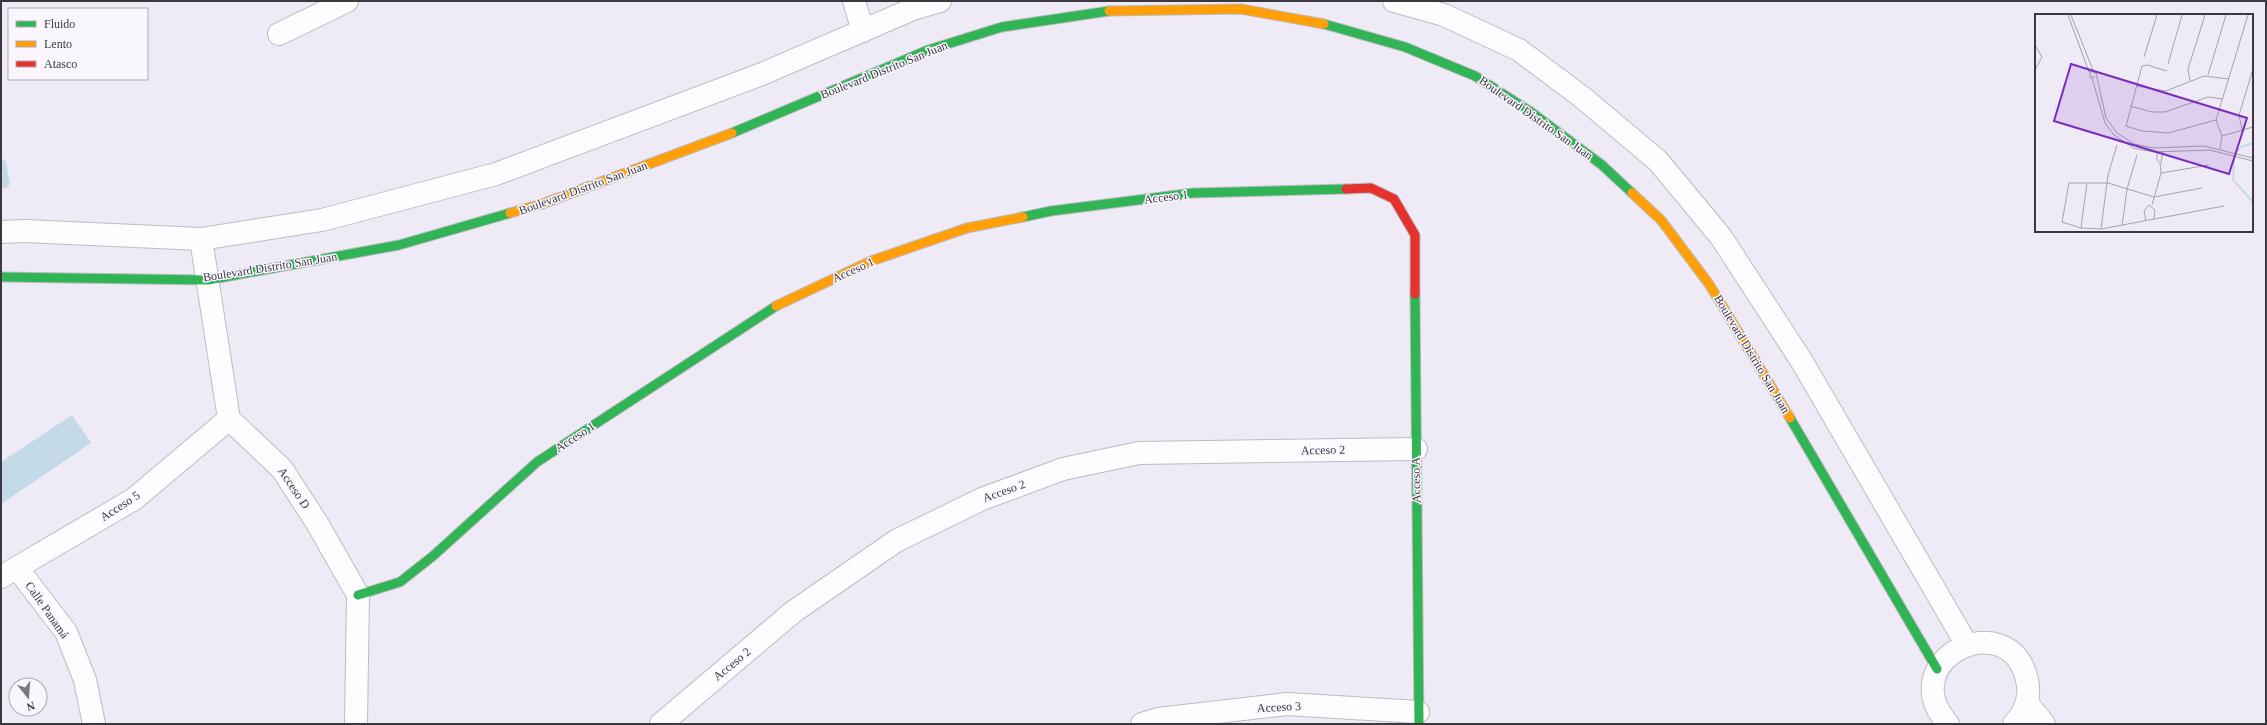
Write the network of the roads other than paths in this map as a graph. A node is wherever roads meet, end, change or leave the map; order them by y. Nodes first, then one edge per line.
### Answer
1 (347, 1) edge
2 (854, 1) edge
3 (940, 1) edge
4 (1394, 1) edge
5 (863, 31) junction
6 (279, 34) dead end
7 (1, 232) edge
8 (1415, 235) joint
9 (201, 239) junction
10 (1, 277) edge
11 (208, 280) junction
12 (229, 419) junction
13 (1416, 449) junction
14 (9, 573) edge
15 (358, 595) junction
16 (1967, 645) junction
17 (1937, 670) junction
18 (2027, 703) junction
19 (1418, 718) edge
20 (94, 724) edge
21 (356, 724) edge
22 (661, 724) edge
23 (1142, 724) edge
24 (1948, 724) edge
25 (2014, 724) edge
26 (2044, 724) edge

1 - 6 street
2 - 5 street
3 - 5 street
4 - 16 street
5 - 9 street
7 - 9 street
8 - 13 street, Acceso A
8 - 15 street, Acceso 1
9 - 11 street
10 - 11 street, Boulevard Distrito San Juan
11 - 12 street
11 - 17 street, Boulevard Distrito San Juan
12 - 14 street, Acceso 5
12 - 15 street, Acceso D
13 - 19 street, Acceso A
13 - 22 street, Acceso 2
14 - 20 street, Calle Panamá
15 - 21 street
16 - 17 street
16 - 18 street
17 - 24 street
18 - 25 street
18 - 26 street
19 - 23 street, Acceso 3

